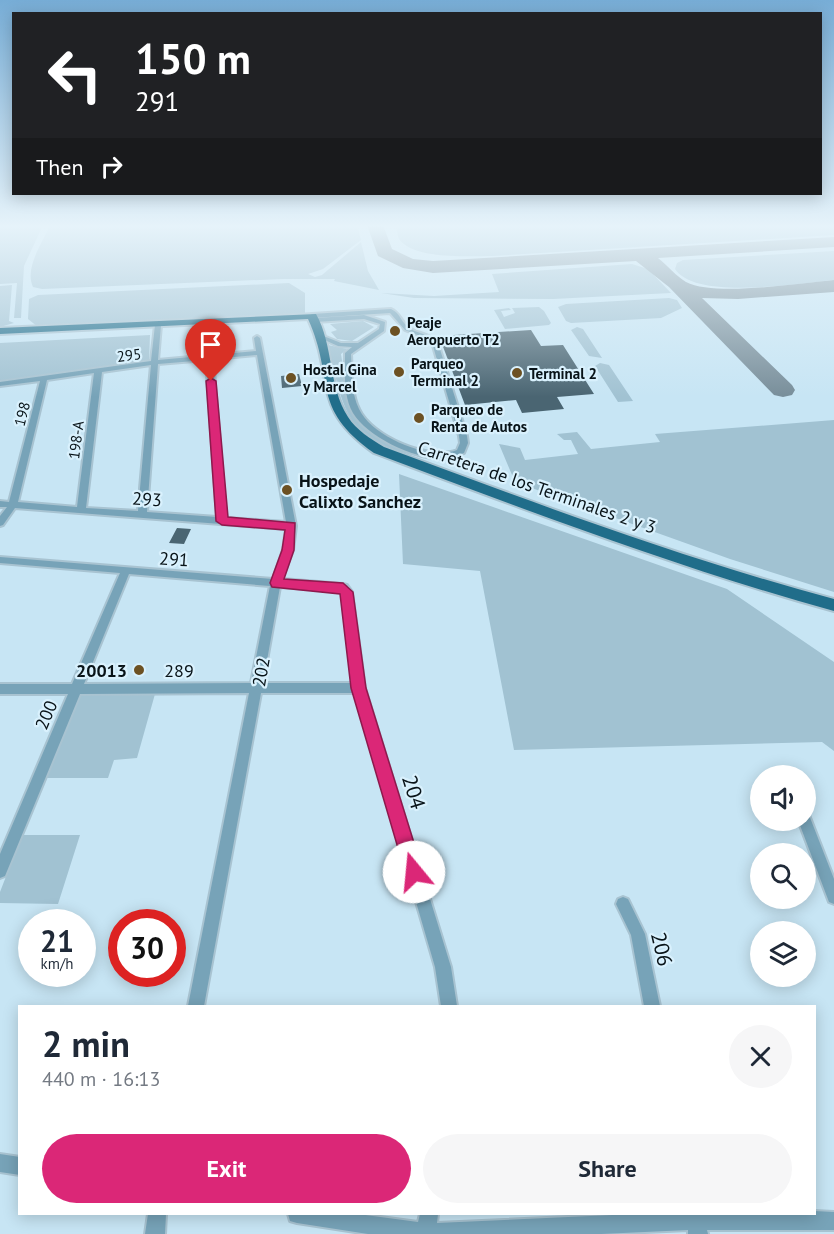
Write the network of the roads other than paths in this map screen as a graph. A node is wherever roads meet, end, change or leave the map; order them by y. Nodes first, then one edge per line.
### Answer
1 (314, 318) junction
2 (157, 327) junction
3 (0, 331) edge
4 (0, 336) edge
5 (321, 337) junction
6 (257, 338) dead end
7 (363, 343) junction
8 (261, 353) junction
9 (209, 358) junction
10 (154, 365) junction
11 (98, 372) junction
12 (44, 378) junction
13 (0, 384) edge
14 (0, 504) edge
15 (13, 505) junction
16 (81, 510) junction
17 (142, 515) junction
18 (222, 521) junction
19 (0, 523) edge
20 (291, 526) junction
21 (0, 560) edge
22 (126, 572) junction
23 (276, 583) junction
24 (345, 590) joint
25 (834, 605) edge
26 (258, 688) junction
27 (359, 688) junction
28 (0, 689) edge
29 (77, 689) junction
30 (808, 831) edge
31 (0, 872) edge
32 (834, 897) edge
33 (623, 904) dead end
34 (196, 1005) edge
35 (449, 1005) edge
36 (652, 1005) edge
37 (0, 1163) edge
38 (18, 1166) edge
39 (157, 1215) edge
40 (304, 1215) edge
41 (429, 1215) edge
42 (834, 1221) edge
43 (695, 1222) edge
44 (426, 1233) edge
45 (154, 1234) edge

1 - 2 main road
1 - 5 main road, Carretera de los Terminales 2 y 3
1 - 7 street
1 - 7 street
2 - 3 main road
2 - 4 main road
2 - 10 street
5 - 7 street
5 - 25 main road, Carretera de los Terminales 2 y 3
6 - 8 street, 202
8 - 9 street, 295
8 - 20 street, 202
9 - 10 street, 295
9 - 18 street
10 - 11 street, 295
10 - 17 street
11 - 12 street, 295
11 - 16 street, 198-A
12 - 13 street, 295
12 - 15 street, 198
14 - 15 street, 293
15 - 16 street, 293
15 - 19 street, 198
16 - 17 street, 293
17 - 18 street, 293
18 - 20 street, 293
20 - 23 street, 202
21 - 22 street, 291
22 - 23 street, 291
22 - 29 street, 200
23 - 24 street, 291
23 - 26 street, 202
24 - 27 street, 204
26 - 27 street, 289
26 - 29 street, 289
26 - 34 street, 202
27 - 35 street, 204
28 - 29 street, 289
29 - 31 street, 200
30 - 32 street
33 - 36 street, 206
37 - 38 street
39 - 45 street
40 - 44 street
41 - 44 street
42 - 43 street
43 - 44 street

